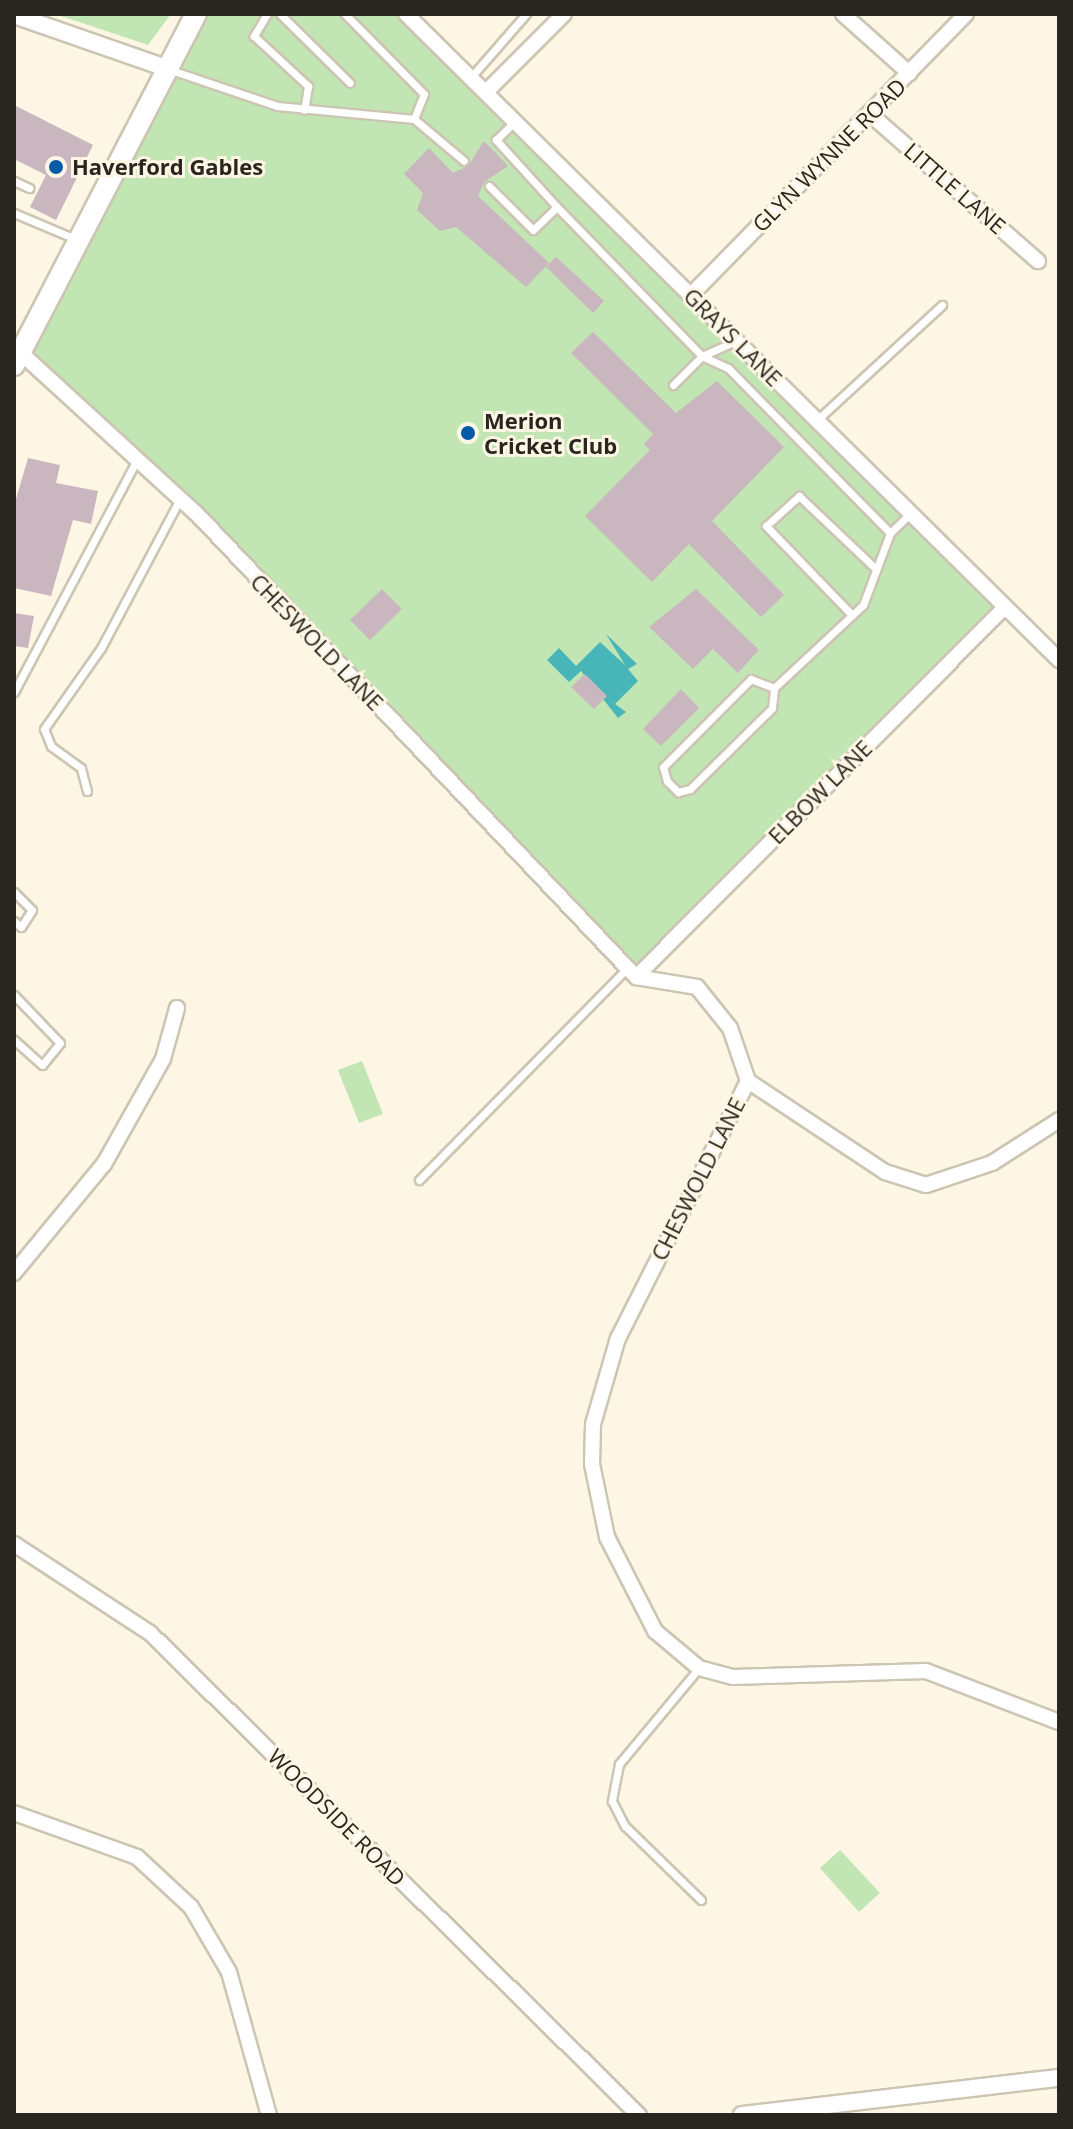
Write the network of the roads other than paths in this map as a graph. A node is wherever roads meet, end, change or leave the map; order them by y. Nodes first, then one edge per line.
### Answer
1 (196, 14) edge
2 (267, 14) edge
3 (280, 14) edge
4 (345, 14) edge
5 (406, 14) edge
6 (526, 14) edge
7 (564, 14) edge
8 (843, 14) edge
9 (966, 14) edge
10 (14, 15) edge
11 (166, 68) junction
12 (909, 73) junction
13 (471, 77) junction
14 (350, 83) dead end
15 (486, 92) junction
16 (304, 110) junction
17 (871, 115) junction
18 (414, 119) junction
19 (515, 121) junction
20 (464, 161) dead end
21 (14, 181) edge
22 (489, 186) dead end
23 (29, 188) dead end
24 (557, 207) junction
25 (14, 213) edge
26 (79, 240) junction
27 (1038, 261) dead end
28 (691, 295) junction
29 (942, 305) dead end
30 (736, 340) junction
31 (16, 354) edge
32 (702, 356) junction
33 (673, 385) dead end
34 (817, 420) junction
35 (137, 460) junction
36 (180, 499) junction
37 (910, 514) junction
38 (890, 533) junction
39 (875, 568) junction
40 (1004, 608) junction
41 (852, 615) junction
42 (1059, 660) edge
43 (774, 688) junction
44 (14, 692) edge
45 (87, 791) dead end
46 (14, 892) edge
47 (14, 921) edge
48 (631, 972) junction
49 (14, 995) edge
50 (177, 1008) dead end
51 (14, 1040) edge
52 (748, 1081) junction
53 (1059, 1120) edge
54 (419, 1180) dead end
55 (14, 1271) edge
56 (14, 1544) edge
57 (699, 1668) junction
58 (1059, 1722) edge
59 (14, 1813) edge
60 (701, 1900) dead end
61 (1059, 2078) edge
62 (269, 2115) edge
63 (639, 2115) edge
64 (742, 2115) edge

1 - 11 main road
2 - 16 lane
3 - 14 lane
4 - 18 lane
5 - 13 street, GRAYS LANE
6 - 13 lane
7 - 15 street
8 - 12 street
9 - 12 street, GLYN WYNNE ROAD
10 - 11 street
11 - 16 lane
11 - 26 main road
12 - 17 street, GLYN WYNNE ROAD
13 - 15 street, GRAYS LANE
15 - 19 street, GRAYS LANE
16 - 18 lane
17 - 27 street, LITTLE LANE
17 - 28 street, GLYN WYNNE ROAD
18 - 20 lane
19 - 24 lane
19 - 28 street, GRAYS LANE
21 - 23 lane
22 - 24 lane
24 - 32 lane
25 - 26 lane
26 - 31 main road
28 - 30 street, GRAYS LANE
29 - 34 lane
30 - 32 lane
30 - 34 street, GRAYS LANE
31 - 35 street, CHESWOLD LANE
32 - 33 lane
32 - 38 lane
34 - 37 street, GRAYS LANE
35 - 36 street, CHESWOLD LANE
35 - 44 lane
36 - 45 lane
36 - 48 street, CHESWOLD LANE
37 - 38 lane
37 - 40 street, GRAYS LANE
38 - 39 lane
39 - 41 lane
39 - 41 lane
40 - 42 street, GRAYS LANE
40 - 48 street, ELBOW LANE
41 - 43 lane
43 - 43 lane
46 - 47 lane
48 - 52 street, CHESWOLD LANE
48 - 54 lane
49 - 51 lane
50 - 55 street
52 - 53 street
52 - 57 street, CHESWOLD LANE
56 - 63 street, WOODSIDE ROAD
57 - 58 street, CHESWOLD LANE
57 - 60 lane
59 - 62 street
61 - 64 street

